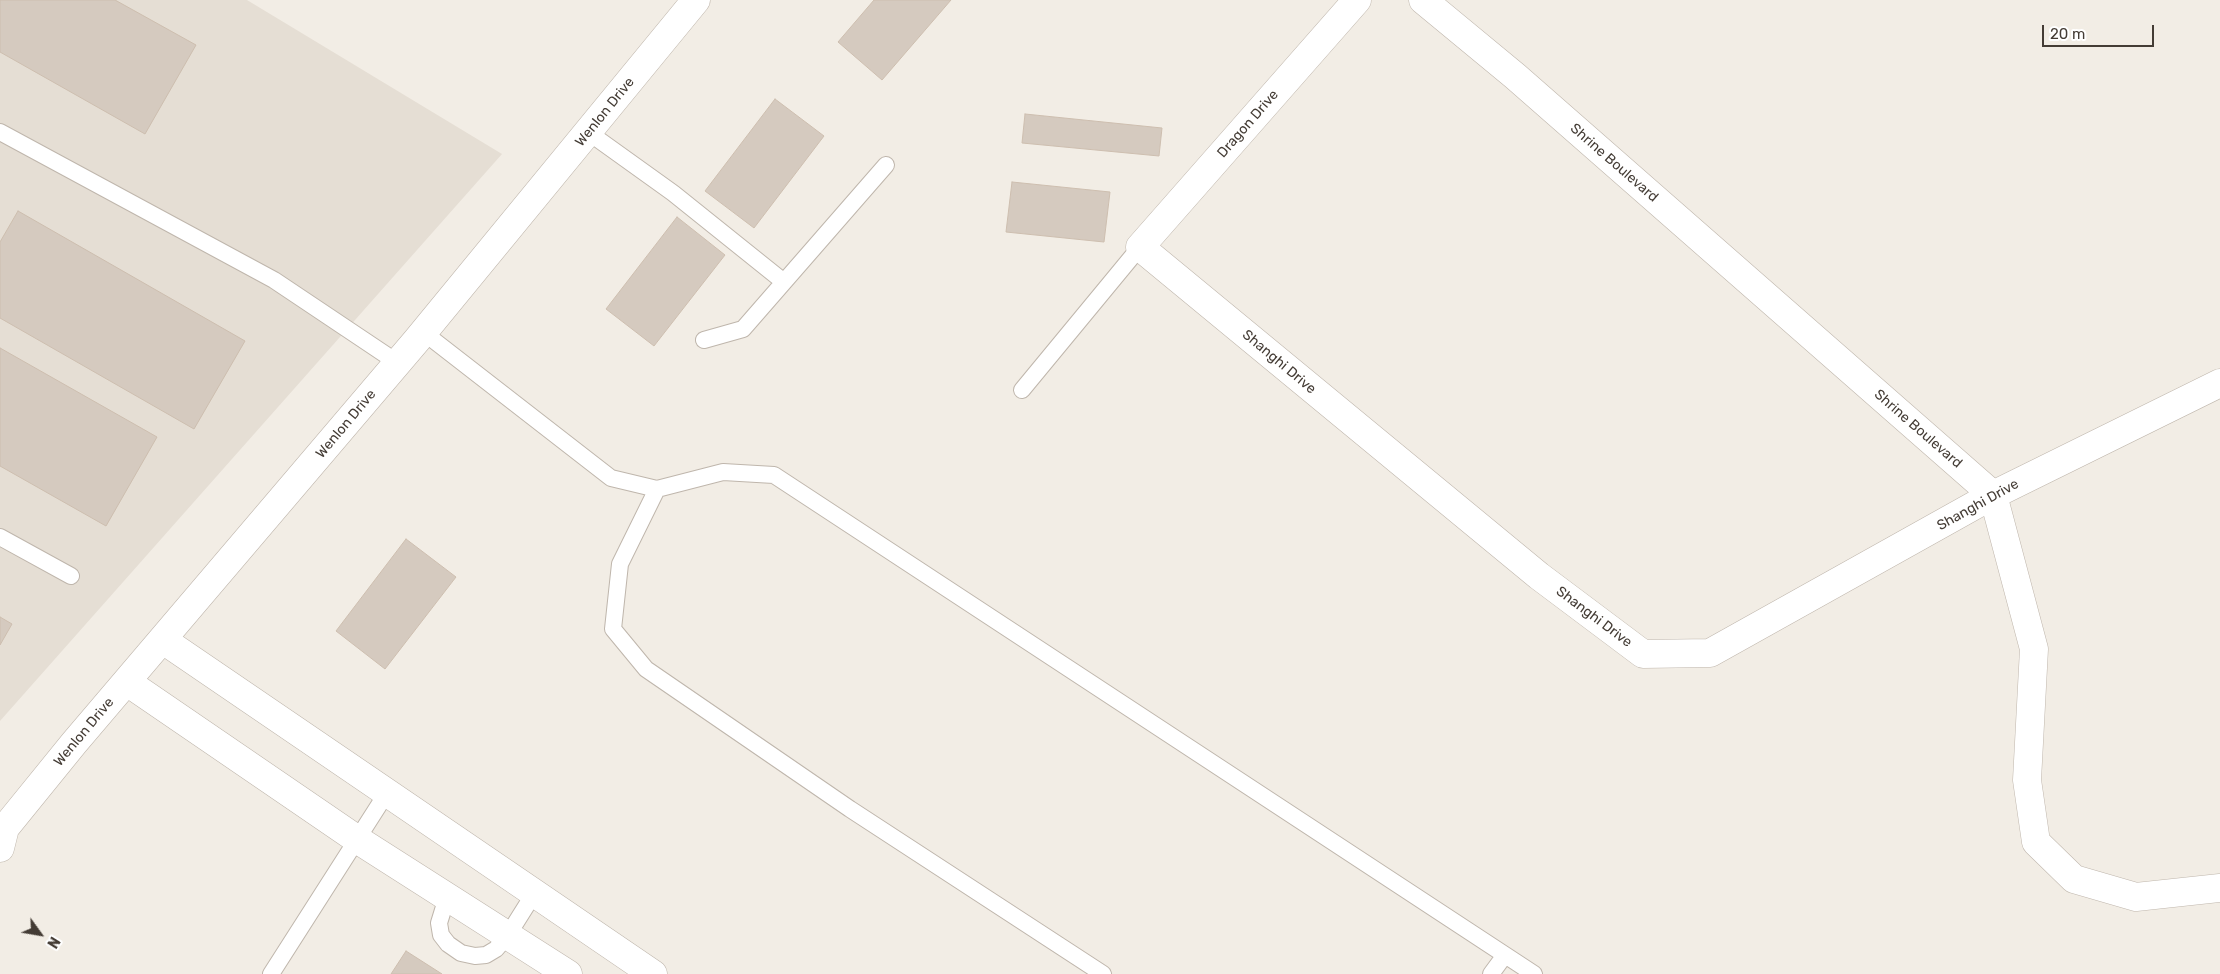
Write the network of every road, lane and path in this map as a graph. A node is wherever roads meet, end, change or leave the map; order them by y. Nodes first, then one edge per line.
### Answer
1 (696, 0) edge
2 (1357, 0) edge
3 (1423, 0) edge
4 (0, 132) edge
5 (588, 132) junction
6 (886, 164) dead end
7 (1140, 247) junction
8 (784, 282) junction
9 (423, 332) junction
10 (704, 340) dead end
11 (398, 363) junction
12 (2220, 383) edge
13 (1022, 390) dead end
14 (657, 489) junction
15 (1993, 495) junction
16 (0, 537) edge
17 (71, 576) dead end
18 (163, 640) junction
19 (127, 682) junction
20 (388, 791) junction
21 (358, 840) junction
22 (0, 848) edge
23 (2220, 888) edge
24 (535, 892) junction
25 (447, 897) junction
26 (508, 935) junction
27 (1505, 955) junction
28 (271, 974) edge
29 (568, 974) edge
30 (653, 974) edge
31 (1103, 974) edge
32 (1492, 974) edge
33 (1534, 974) edge

1 - 5 street, Wenlon Drive
2 - 7 street, Dragon Drive
3 - 15 street, Shrine Boulevard
4 - 11 lane
5 - 8 lane
5 - 9 street, Wenlon Drive
6 - 8 lane
7 - 13 lane
7 - 15 street, Shanghi Drive
8 - 10 lane
9 - 11 street, Wenlon Drive
9 - 14 lane
11 - 18 street, Wenlon Drive
12 - 15 street, Shanghi Drive
14 - 27 lane
14 - 31 lane
15 - 23 street
16 - 17 lane
18 - 19 street, Wenlon Drive
18 - 20 street
19 - 21 street
19 - 22 street, Wenlon Drive
20 - 21 lane
20 - 24 street
21 - 25 street
21 - 28 lane
24 - 26 lane
24 - 30 street
25 - 26 street
25 - 26 lane
26 - 29 street
27 - 32 lane
27 - 33 lane

